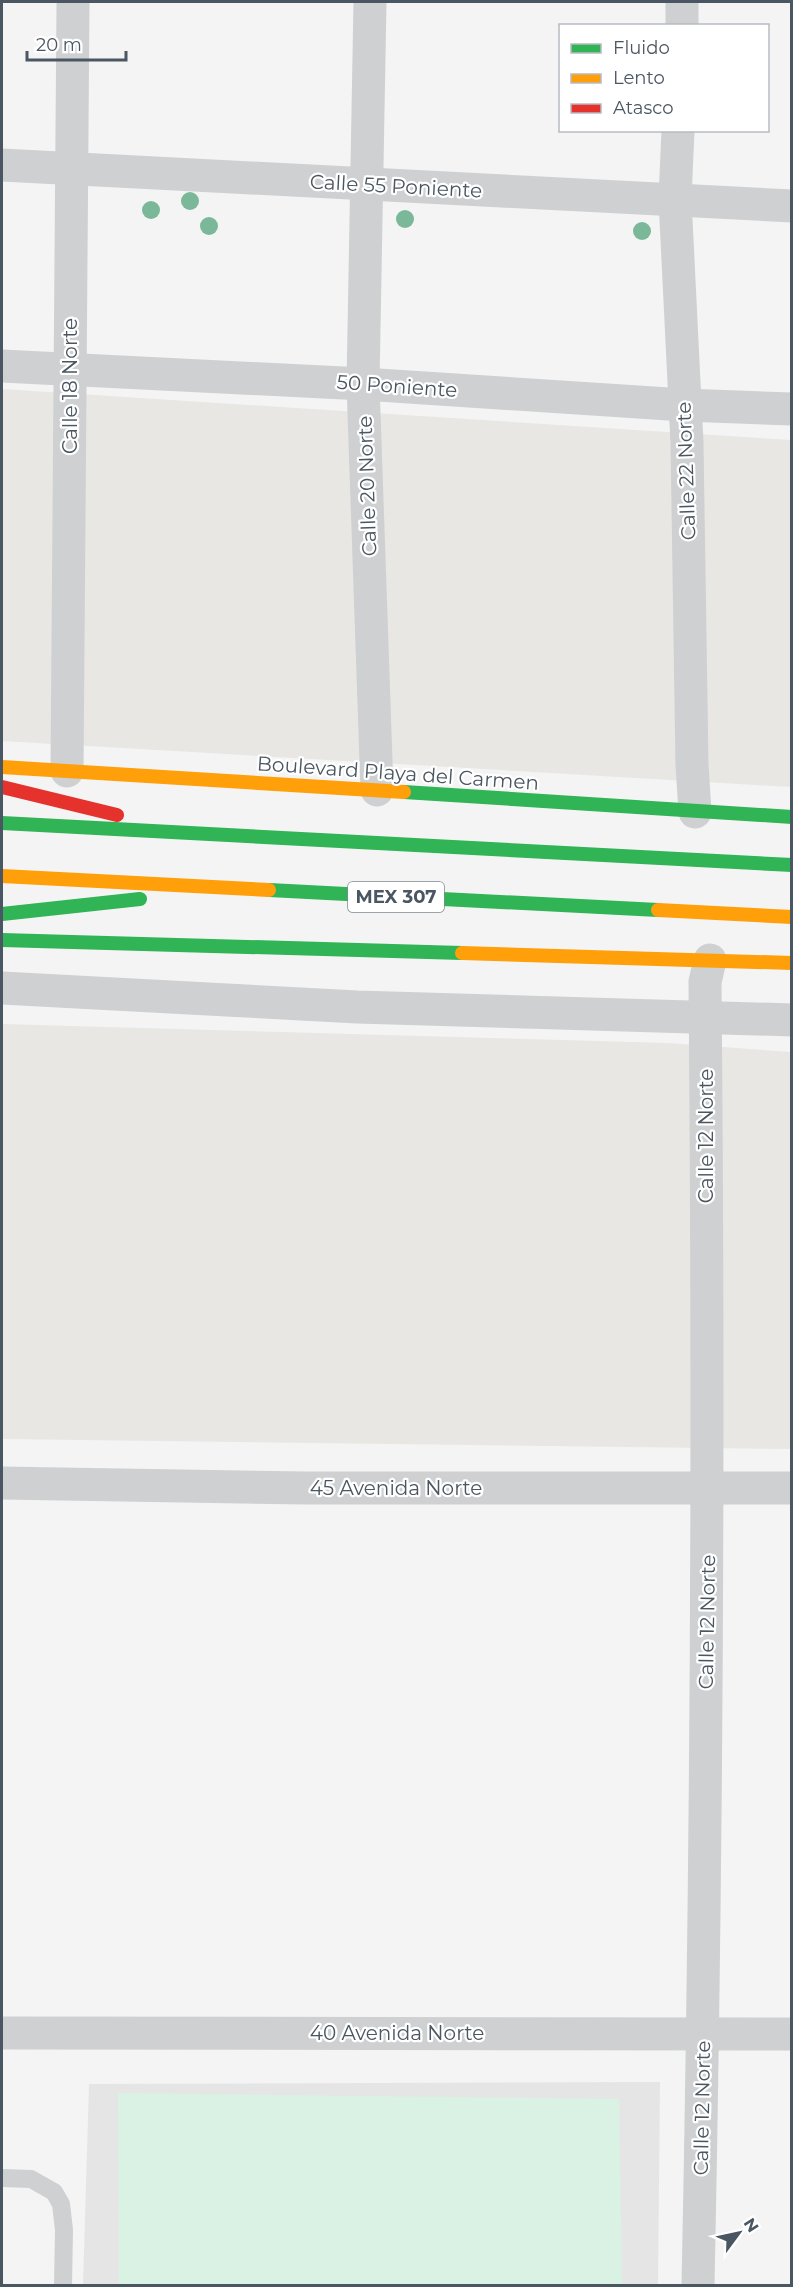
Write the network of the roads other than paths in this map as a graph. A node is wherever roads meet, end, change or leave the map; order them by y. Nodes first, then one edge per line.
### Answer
1 (73, 2) edge
2 (370, 2) edge
3 (682, 2) edge
4 (681, 24) edge
5 (678, 132) edge
6 (2, 165) edge
7 (71, 169) junction
8 (367, 185) junction
9 (675, 199) junction
10 (792, 206) edge
11 (2, 366) edge
12 (70, 369) junction
13 (363, 384) junction
14 (684, 405) junction
15 (792, 409) edge
16 (2, 767) edge
17 (67, 771) junction
18 (2, 787) edge
19 (377, 790) junction
20 (695, 812) junction
21 (792, 817) edge
22 (2, 823) edge
23 (198, 834) junction
24 (792, 865) edge
25 (2, 876) edge
26 (230, 889) junction
27 (2, 914) edge
28 (792, 916) edge
29 (2, 940) edge
30 (710, 960) junction
31 (792, 963) edge
32 (2, 988) edge
33 (706, 1017) junction
34 (792, 1020) edge
35 (2, 1482) edge
36 (708, 1488) junction
37 (792, 1488) edge
38 (2, 2033) edge
39 (703, 2034) junction
40 (792, 2034) edge
41 (2, 2178) edge
42 (63, 2286) edge
43 (698, 2286) edge

1 - 7 street, Calle 18 Norte
2 - 8 street, Calle 20 Norte
3 - 4 street
5 - 9 street, Calle 22 Norte
6 - 7 street, Calle 55 Poniente
7 - 8 street, Calle 55 Poniente
7 - 12 street, Calle 18 Norte
8 - 9 street, Calle 55 Poniente
8 - 13 street, Calle 20 Norte
9 - 10 street, Calle 55 Poniente
9 - 14 street, Calle 22 Norte
11 - 12 street, 50 Poniente
12 - 13 street, 50 Poniente
12 - 17 street, Calle 18 Norte
13 - 14 street, 50 Poniente
13 - 19 street, Calle 20 Norte
14 - 15 street, 50 Poniente
14 - 20 street, Calle 22 Norte
16 - 17 main road, Boulevard Playa del Carmen
17 - 19 main road, Boulevard Playa del Carmen
18 - 23 main road
19 - 20 main road, Boulevard Playa del Carmen
20 - 21 main road, Boulevard Playa del Carmen
22 - 23 main road
23 - 24 main road
25 - 26 main road, MEX 307
26 - 27 main road
26 - 28 main road, MEX 307
29 - 30 main road
30 - 31 main road
30 - 33 street, Calle 12 Norte
32 - 33 street
33 - 34 street
33 - 36 street, Calle 12 Norte
35 - 36 street, 45 Avenida Norte
36 - 37 street, 45 Avenida Norte
36 - 39 street, Calle 12 Norte
38 - 39 street, 40 Avenida Norte
39 - 40 street, 40 Avenida Norte
39 - 43 street, Calle 12 Norte
41 - 42 lane

